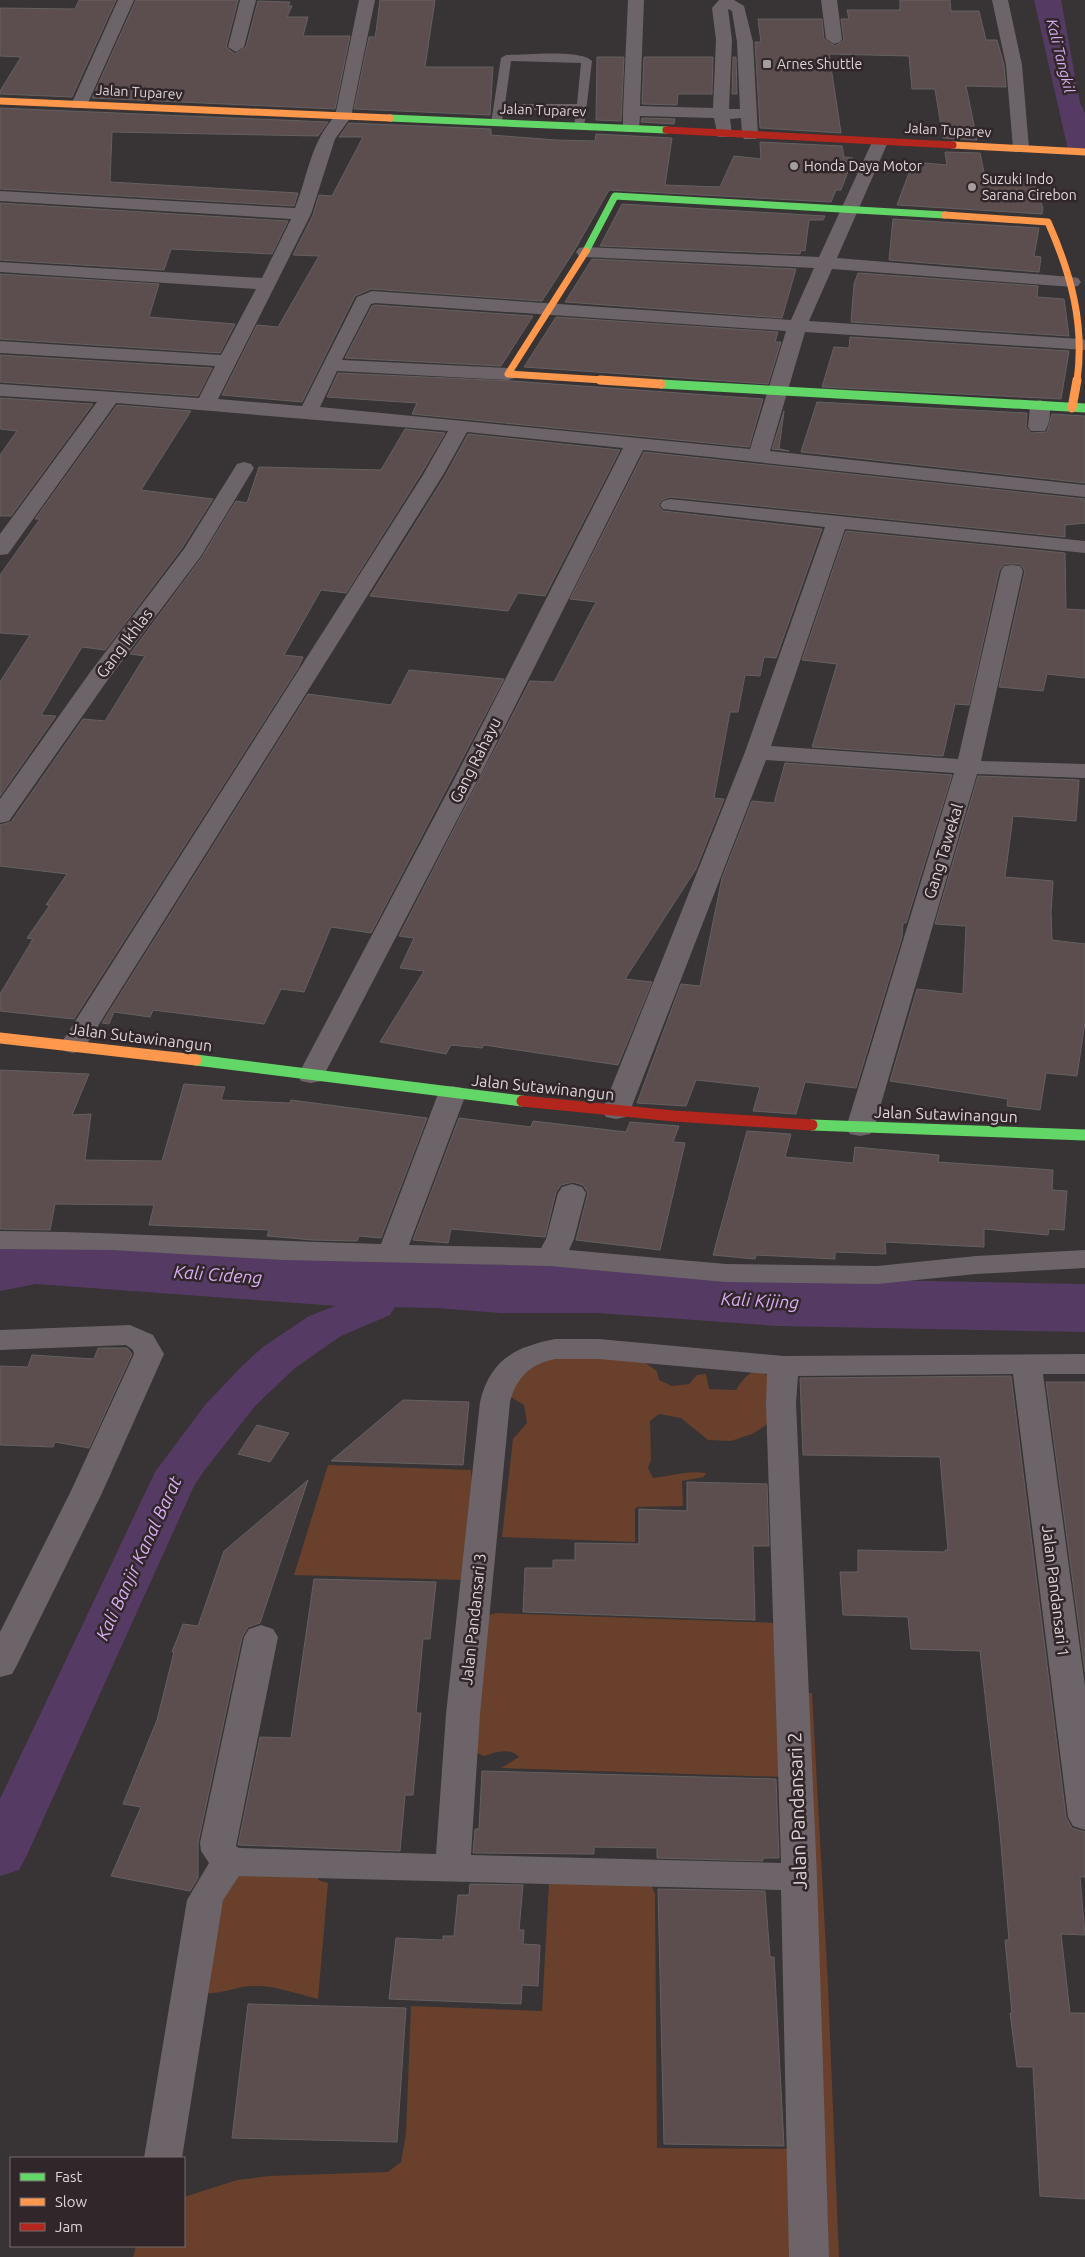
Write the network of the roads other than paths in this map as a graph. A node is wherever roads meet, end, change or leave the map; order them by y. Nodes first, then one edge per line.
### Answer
1 (126, 0) edge
2 (248, 0) edge
3 (367, 0) edge
4 (636, 0) edge
5 (829, 0) edge
6 (1000, 0) edge
7 (726, 1) edge
8 (834, 39) dead end
9 (724, 40) junction
10 (745, 42) junction
11 (236, 47) dead end
12 (0, 101) edge
13 (79, 105) junction
14 (500, 107) junction
15 (582, 107) junction
16 (631, 111) junction
17 (721, 113) junction
18 (748, 114) junction
19 (343, 117) junction
20 (497, 122) junction
21 (580, 126) junction
22 (631, 128) junction
23 (724, 133) junction
24 (750, 135) junction
25 (880, 142) junction
26 (1026, 149) junction
27 (1085, 152) edge
28 (0, 196) edge
29 (848, 210) junction
30 (302, 214) junction
31 (585, 252) junction
32 (826, 263) junction
33 (0, 267) edge
34 (1072, 282) junction
35 (268, 284) junction
36 (550, 307) junction
37 (797, 327) junction
38 (1081, 344) junction
39 (0, 347) edge
40 (227, 361) junction
41 (330, 365) junction
42 (508, 374) junction
43 (0, 390) edge
44 (776, 392) junction
45 (111, 397) junction
46 (206, 403) junction
47 (1040, 406) junction
48 (1072, 408) junction
49 (1085, 408) edge
50 (308, 411) junction
51 (460, 427) junction
52 (1038, 427) dead end
53 (636, 443) junction
54 (758, 456) junction
55 (244, 468) dead end
56 (1085, 491) edge
57 (670, 505) dead end
58 (837, 522) junction
59 (9, 523) edge
60 (1085, 547) edge
61 (0, 549) edge
62 (1012, 571) dead end
63 (757, 752) junction
64 (968, 766) junction
65 (1085, 771) edge
66 (0, 816) edge
67 (0, 1038) edge
68 (73, 1045) junction
69 (311, 1075) junction
70 (452, 1094) junction
71 (616, 1111) junction
72 (860, 1128) junction
73 (1085, 1135) edge
74 (572, 1193) dead end
75 (0, 1240) edge
76 (392, 1253) junction
77 (550, 1257) junction
78 (1085, 1258) edge
79 (0, 1340) edge
80 (1085, 1364) edge
81 (783, 1366) junction
82 (1027, 1366) junction
83 (261, 1636) dead end
84 (0, 1665) edge
85 (1085, 1817) edge
86 (230, 1862) junction
87 (453, 1867) junction
88 (799, 1877) junction
89 (164, 2157) edge
90 (809, 2257) edge

1 - 13 street
2 - 11 street
3 - 19 street
4 - 16 street
5 - 8 street
6 - 26 street
7 - 9 street
7 - 10 street
9 - 10 street
9 - 17 street
10 - 18 street
12 - 13 street, Jalan Tuparev
13 - 19 street, Jalan Tuparev
14 - 15 lane
14 - 15 lane
14 - 20 lane
15 - 21 lane
16 - 17 street
16 - 22 street
17 - 18 street
17 - 23 street
18 - 24 street
19 - 20 street, Jalan Tuparev
19 - 30 street
20 - 21 street, Jalan Tuparev
21 - 22 street, Jalan Tuparev
22 - 23 street, Jalan Tuparev
23 - 24 street, Jalan Tuparev
24 - 25 street, Jalan Tuparev
25 - 26 street, Jalan Tuparev
25 - 29 street
26 - 27 street, Jalan Tuparev
28 - 30 street
29 - 31 street
29 - 32 street
29 - 34 street
30 - 35 street
31 - 32 street
31 - 36 street
32 - 34 street
32 - 37 street
33 - 35 street
34 - 38 street
35 - 40 street
36 - 37 street
36 - 41 street
36 - 42 street
37 - 38 street
37 - 44 street
38 - 48 street
39 - 40 street
40 - 46 street
41 - 42 street
41 - 50 street
42 - 44 street
43 - 45 street
44 - 47 street
44 - 54 street
45 - 46 street
45 - 59 street
46 - 50 street
47 - 48 street
47 - 52 street
48 - 49 street
50 - 51 street
51 - 53 street
51 - 68 street
53 - 54 street
53 - 69 street, Gang Rahayu
54 - 56 street
55 - 66 street, Gang Ikhlas
57 - 58 street
58 - 60 street
58 - 63 street
59 - 61 street
62 - 64 street, Gang Tawekal
63 - 64 street
63 - 71 street
64 - 65 street
64 - 72 street, Gang Tawekal
67 - 68 street, Jalan Sutawinangun
68 - 69 street, Jalan Sutawinangun
69 - 70 street, Jalan Sutawinangun
70 - 71 street, Jalan Sutawinangun
70 - 76 street
71 - 72 street, Jalan Sutawinangun
72 - 73 street, Jalan Sutawinangun
74 - 77 street
75 - 76 street
76 - 77 street
77 - 78 street
79 - 84 street
80 - 82 street
81 - 82 street
81 - 87 street, Jalan Pandansari 3
81 - 88 street, Jalan Pandansari 2
82 - 85 street, Jalan Pandansari 1
83 - 86 street
86 - 87 street
86 - 89 street
87 - 88 street
88 - 90 street, Jalan Pandansari 2

